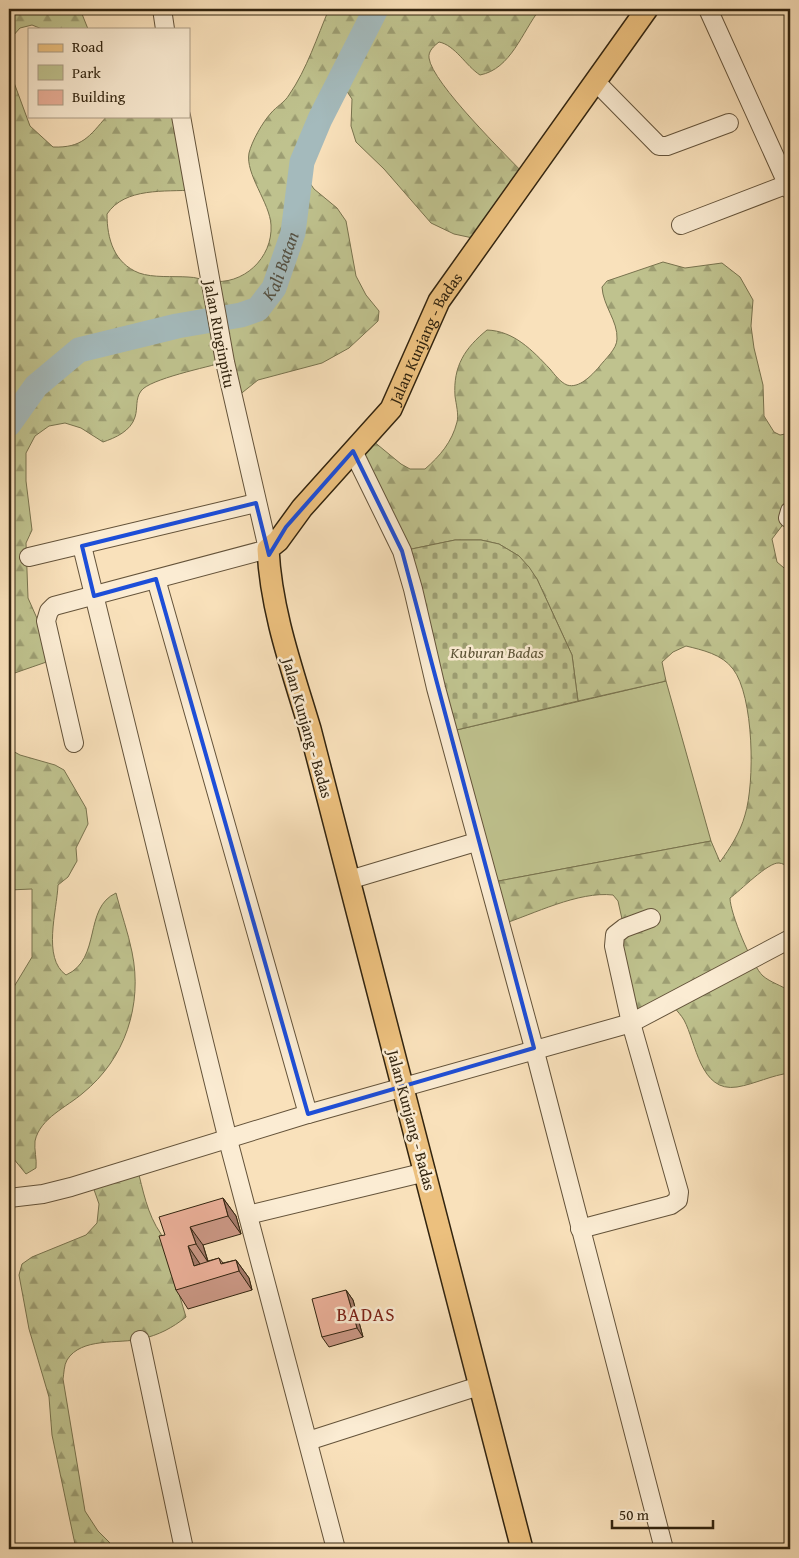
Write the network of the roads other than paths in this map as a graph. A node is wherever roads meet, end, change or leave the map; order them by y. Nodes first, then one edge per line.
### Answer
1 (162, 9) edge
2 (647, 9) edge
3 (708, 9) edge
4 (165, 28) edge
5 (595, 81) junction
6 (181, 118) edge
7 (729, 123) dead end
8 (789, 187) edge
9 (681, 225) dead end
10 (353, 451) junction
11 (256, 503) junction
12 (82, 546) junction
13 (268, 549) junction
14 (29, 557) dead end
15 (156, 579) junction
16 (94, 596) junction
17 (74, 743) dead end
18 (476, 842) junction
19 (349, 880) junction
20 (650, 918) dead end
21 (790, 939) edge
22 (631, 1023) junction
23 (534, 1048) junction
24 (404, 1088) junction
25 (308, 1114) junction
26 (228, 1140) junction
27 (426, 1172) junction
28 (9, 1198) edge
29 (248, 1214) junction
30 (580, 1229) junction
31 (140, 1340) dead end
32 (479, 1386) junction
33 (308, 1441) junction
34 (184, 1549) edge
35 (336, 1549) edge
36 (522, 1549) edge
37 (664, 1549) edge

1 - 4 street
2 - 5 main road, Jalan Kunjang - Badas
3 - 8 street
5 - 7 street
5 - 10 main road, Jalan Kunjang - Badas
6 - 11 street, Jalan RInginpitu
8 - 9 street
10 - 13 main road, Jalan Kunjang - Badas
10 - 18 street
11 - 12 street
11 - 13 street, Jalan RInginpitu
12 - 14 street
12 - 16 street
13 - 15 street
13 - 19 main road, Jalan Kunjang - Badas
15 - 16 street
15 - 25 street
16 - 17 street
16 - 26 street
18 - 19 street
18 - 23 street
19 - 24 main road, Jalan Kunjang - Badas
20 - 22 street
21 - 22 street
22 - 23 street
22 - 30 street
23 - 24 street
23 - 30 street
24 - 25 street
24 - 27 main road, Jalan Kunjang - Badas
25 - 26 street
26 - 28 street
26 - 29 street
27 - 29 street
27 - 32 main road, Jalan Kunjang - Badas
29 - 33 street
30 - 37 street
31 - 34 street
32 - 33 street
32 - 36 main road, Jalan Kunjang - Badas
33 - 35 street

